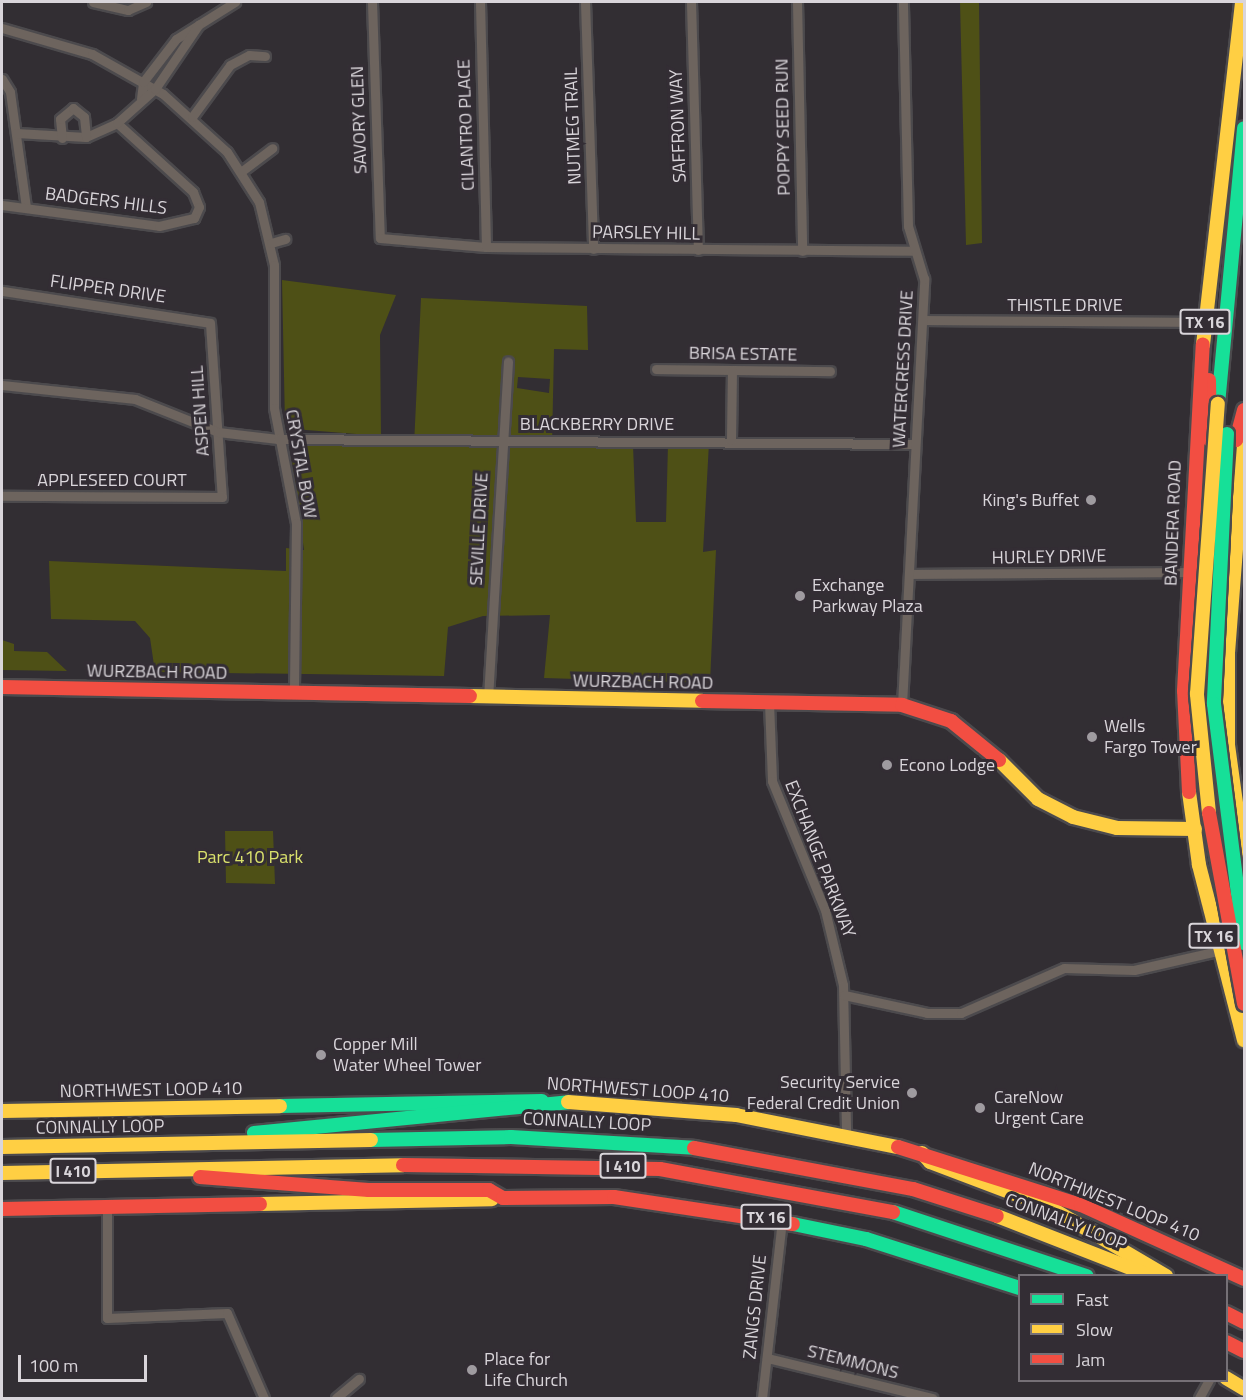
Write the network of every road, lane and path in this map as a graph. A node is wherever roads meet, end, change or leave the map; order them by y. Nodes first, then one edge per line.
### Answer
1 (93, 2) edge
2 (146, 2) edge
3 (235, 2) edge
4 (372, 2) edge
5 (480, 2) edge
6 (585, 2) edge
7 (691, 2) edge
8 (797, 2) edge
9 (903, 2) edge
10 (1242, 2) edge
11 (200, 24) junction
12 (2, 28) edge
13 (265, 56) dead end
14 (3, 80) edge
15 (143, 82) junction
16 (155, 89) junction
17 (141, 99) junction
18 (192, 117) junction
19 (117, 123) junction
20 (1245, 128) edge
21 (16, 133) junction
22 (86, 137) junction
23 (62, 138) junction
24 (272, 148) dead end
25 (242, 171) junction
26 (2, 205) edge
27 (26, 208) junction
28 (194, 218) junction
29 (201, 228) dead end
30 (380, 238) joint
31 (285, 239) dead end
32 (271, 243) junction
33 (486, 247) junction
34 (593, 249) junction
35 (698, 250) junction
36 (802, 251) junction
37 (913, 251) junction
38 (1245, 266) edge
39 (2, 291) edge
40 (924, 320) junction
41 (210, 323) joint
42 (1205, 329) junction
43 (508, 362) dead end
44 (656, 369) dead end
45 (732, 370) junction
46 (830, 371) dead end
47 (2, 385) edge
48 (1224, 405) junction
49 (1245, 410) edge
50 (218, 432) junction
51 (278, 439) junction
52 (731, 440) junction
53 (499, 442) junction
54 (915, 444) junction
55 (1245, 445) edge
56 (2, 496) edge
57 (222, 497) joint
58 (1191, 526) junction
59 (1236, 553) junction
60 (1190, 572) junction
61 (909, 574) junction
62 (2, 687) edge
63 (294, 692) junction
64 (488, 698) junction
65 (769, 702) junction
66 (902, 705) junction
67 (1195, 829) junction
68 (1241, 830) edge
69 (1245, 861) edge
70 (1245, 943) edge
71 (1217, 951) junction
72 (844, 995) junction
73 (1245, 1004) edge
74 (1245, 1040) edge
75 (568, 1102) junction
76 (2, 1111) edge
77 (846, 1134) junction
78 (230, 1142) junction
79 (2, 1147) edge
80 (922, 1153) junction
81 (144, 1170) junction
82 (2, 1173) edge
83 (503, 1198) junction
84 (107, 1208) junction
85 (2, 1209) edge
86 (782, 1220) junction
87 (1084, 1274) edge
88 (1148, 1274) edge
89 (1164, 1274) edge
90 (1245, 1279) edge
91 (1018, 1287) edge
92 (1228, 1314) edge
93 (1245, 1322) edge
94 (1228, 1343) edge
95 (1245, 1352) edge
96 (767, 1358) junction
97 (359, 1379) dead end
98 (1228, 1379) edge
99 (1208, 1382) edge
100 (1245, 1389) edge
101 (264, 1398) edge
102 (336, 1398) edge
103 (762, 1398) edge
104 (932, 1398) edge
105 (1198, 1398) edge

1 - 2 street
3 - 11 street
4 - 30 street, SAVORY GLEN
5 - 33 street, CILANTRO PLACE
6 - 34 street, NUTMEG TRAIL
7 - 35 street, SAFFRON WAY
8 - 36 street, POPPY SEED RUN
9 - 37 street, WATERCRESS DRIVE
10 - 42 main road, BANDERA ROAD / TX 16
11 - 15 street
11 - 16 street
12 - 15 street, CRYSTAL BOW
13 - 18 street
14 - 21 street
15 - 16 street, CRYSTAL BOW
15 - 17 street
16 - 17 street
16 - 18 street, CRYSTAL BOW
17 - 19 street
18 - 25 street, CRYSTAL BOW
19 - 22 street
19 - 28 street
20 - 48 main road
21 - 23 street
21 - 27 street
22 - 23 street
22 - 23 street
24 - 25 street
25 - 32 street, CRYSTAL BOW
26 - 27 street, BADGERS HILLS
27 - 28 street, BADGERS HILLS
28 - 29 street
30 - 33 street, PARSLEY HILL
31 - 32 street
32 - 51 street, CRYSTAL BOW
33 - 34 street, PARSLEY HILL
34 - 35 street, PARSLEY HILL
35 - 36 street, PARSLEY HILL
36 - 37 street, PARSLEY HILL
37 - 40 street, WATERCRESS DRIVE
38 - 48 main road
39 - 41 street, FLIPPER DRIVE
40 - 42 street, THISTLE DRIVE
40 - 54 street, WATERCRESS DRIVE
41 - 50 street, ASPEN HILL
42 - 49 main road
42 - 58 main road, BANDERA ROAD / TX 16
43 - 53 street, SEVILLE DRIVE
44 - 45 street, BRISA ESTATE
45 - 46 street, BRISA ESTATE
45 - 52 street
47 - 50 street, BLACKBERRY DRIVE
48 - 70 main road, bridge
48 - 73 main road, bridge
50 - 51 street, BLACKBERRY DRIVE
50 - 57 street, ASPEN HILL
51 - 53 street, BLACKBERRY DRIVE
51 - 63 street, CRYSTAL BOW
52 - 53 street, BLACKBERRY DRIVE
52 - 54 street, BLACKBERRY DRIVE
53 - 64 street, SEVILLE DRIVE
54 - 61 street, WATERCRESS DRIVE
55 - 59 main road
56 - 57 street, APPLESEED COURT
58 - 59 main road
58 - 60 main road, BANDERA ROAD / TX 16
59 - 68 main road
60 - 61 street, HURLEY DRIVE
60 - 67 main road, BANDERA ROAD / TX 16
61 - 66 street, WATERCRESS DRIVE
62 - 63 main road, WURZBACH ROAD
63 - 64 main road, WURZBACH ROAD
64 - 65 main road, WURZBACH ROAD
65 - 66 main road, WURZBACH ROAD
65 - 72 street, EXCHANGE PARKWAY
66 - 67 main road, WURZBACH ROAD
67 - 68 main road, WURZBACH ROAD
67 - 71 main road, BANDERA ROAD / TX 16
68 - 69 main road
71 - 72 street
71 - 74 main road, BANDERA ROAD / TX 16
72 - 77 street, EXCHANGE PARKWAY
75 - 76 main road, NORTHWEST LOOP 410
75 - 77 main road, NORTHWEST LOOP 410
75 - 78 main road
77 - 80 main road, NORTHWEST LOOP 410
78 - 79 main road, CONNALLY LOOP / I 410
78 - 88 main road, CONNALLY LOOP / I 410
80 - 89 main road
80 - 90 main road, NORTHWEST LOOP 410
81 - 82 main road, I 410
81 - 83 main road, TX 16
81 - 87 main road, I 410
83 - 84 main road
83 - 86 main road, TX 16
84 - 85 main road
84 - 101 street
86 - 91 main road, TX 16
86 - 96 street, ZANGS DRIVE
92 - 93 main road
94 - 95 main road
96 - 103 street, ZANGS DRIVE
96 - 104 street, STEMMONS
97 - 102 street
98 - 100 main road
99 - 105 street

